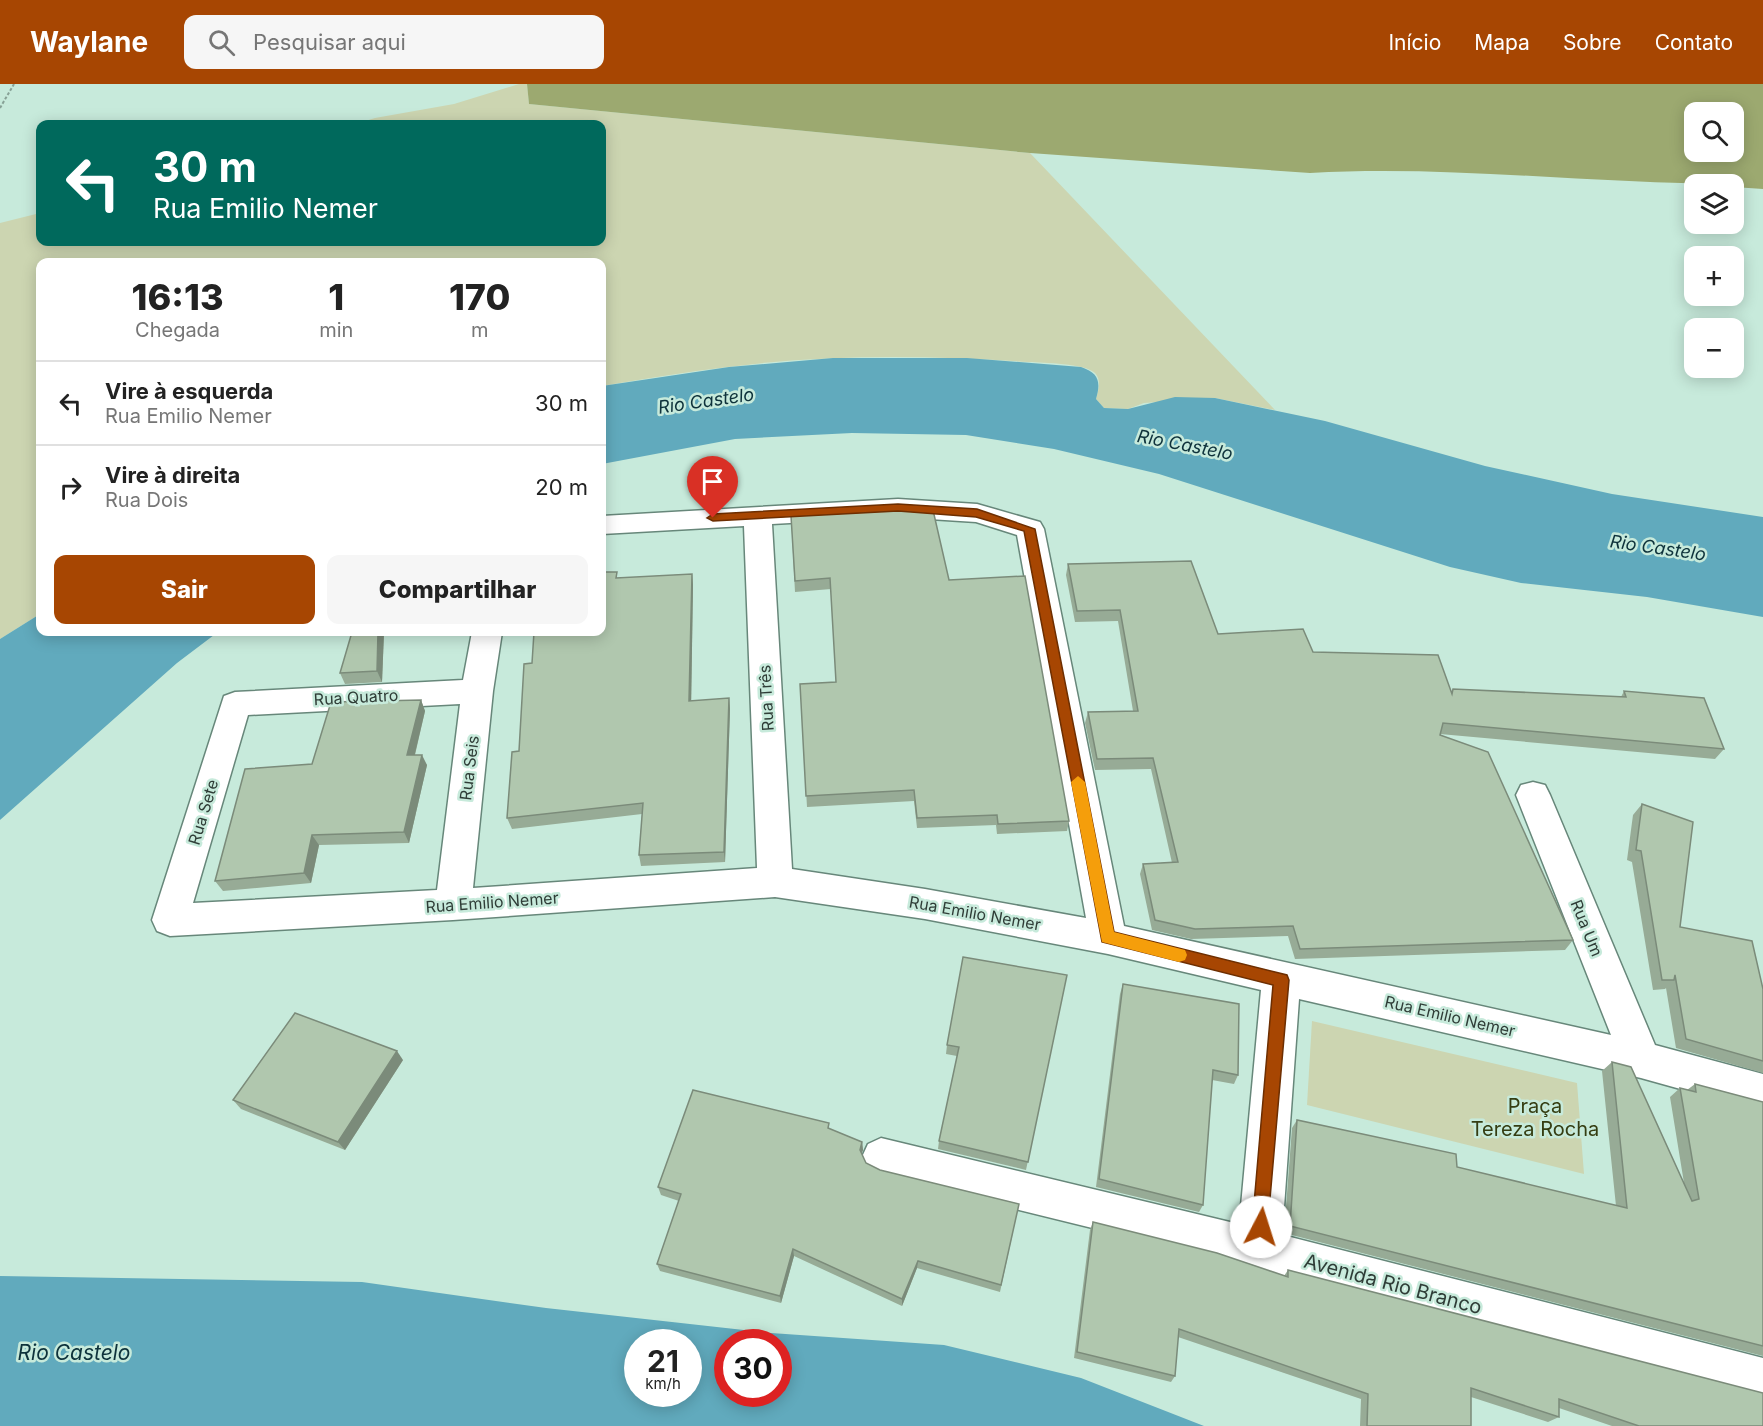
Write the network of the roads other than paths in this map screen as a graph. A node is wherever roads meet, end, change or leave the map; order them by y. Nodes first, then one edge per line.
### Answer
1 (758, 514) junction
2 (606, 525) edge
3 (486, 636) edge
4 (477, 691) junction
5 (235, 704) joint
6 (1533, 795) dead end
7 (775, 882) junction
8 (453, 905) junction
9 (170, 920) joint
10 (1108, 938) junction
11 (1281, 980) junction
12 (1641, 1060) junction
13 (1763, 1093) edge
14 (881, 1157) dead end
15 (1259, 1249) junction
16 (1763, 1379) edge

1 - 2 street
1 - 7 street, Rua Três
1 - 10 street
3 - 4 street, Rua Seis
4 - 5 street, Rua Quatro
4 - 8 street, Rua Seis
5 - 9 street, Rua Sete
6 - 12 street, Rua Um
7 - 8 street, Rua Emilio Nemer
7 - 10 street, Rua Emilio Nemer
8 - 9 street, Rua Emilio Nemer
10 - 11 street, Rua Emilio Nemer
11 - 12 street, Rua Emilio Nemer
11 - 15 street
12 - 13 street, Rua Emilio Nemer
14 - 15 lane, Avenida Rio Branco
15 - 16 lane, Avenida Rio Branco

